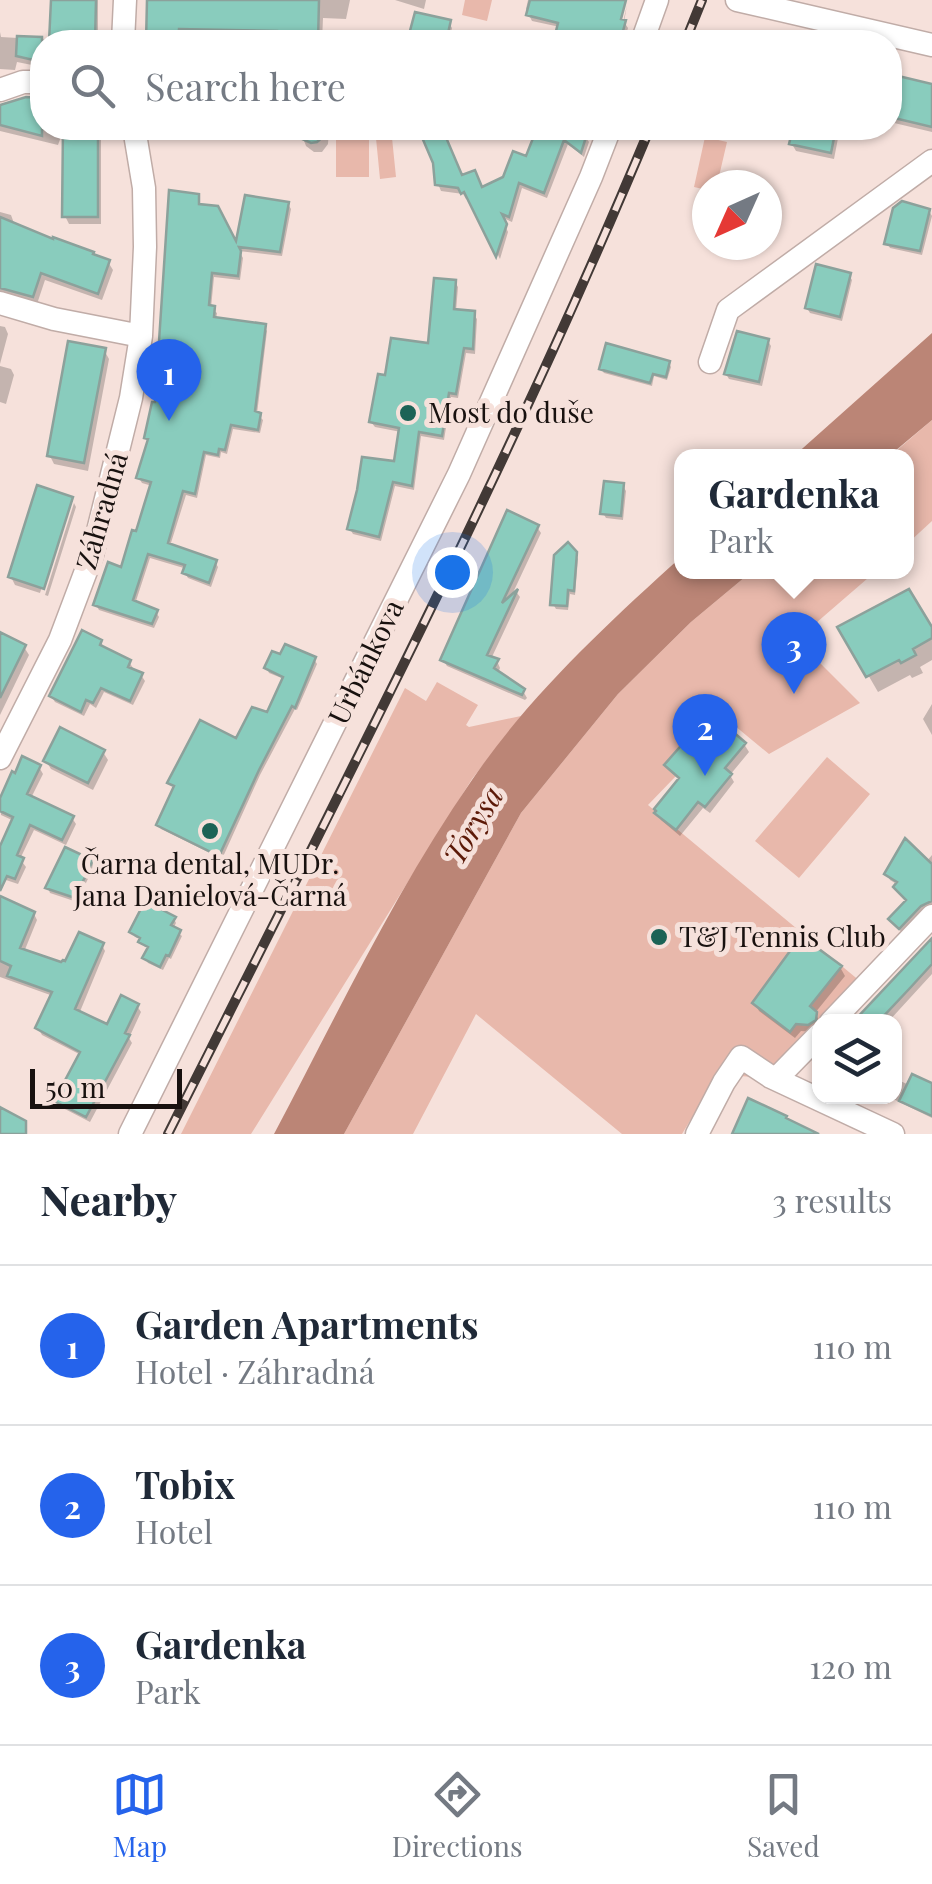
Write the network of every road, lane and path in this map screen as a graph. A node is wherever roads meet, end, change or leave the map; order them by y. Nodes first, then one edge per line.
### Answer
1 (125, 0) edge
2 (658, 0) edge
3 (738, 0) edge
4 (124, 30) edge
5 (647, 30) edge
6 (867, 30) edge
7 (902, 38) edge
8 (932, 45) edge
9 (30, 82) edge
10 (0, 90) edge
11 (136, 140) edge
12 (606, 140) edge
13 (932, 162) edge
14 (0, 303) edge
15 (141, 336) junction
16 (710, 362) dead end
17 (0, 758) edge
18 (932, 916) edge
19 (840, 1014) edge
20 (812, 1042) edge
21 (776, 1079) junction
22 (130, 1134) edge
23 (697, 1134) edge
24 (893, 1134) edge

1 - 4 street
2 - 5 street
3 - 6 street
7 - 8 street
9 - 10 street
11 - 15 street, Záhradná
12 - 22 street, Urbánkova
13 - 16 street
14 - 15 street
15 - 17 street, Záhradná
18 - 19 street
20 - 21 street
21 - 23 street
21 - 24 street

